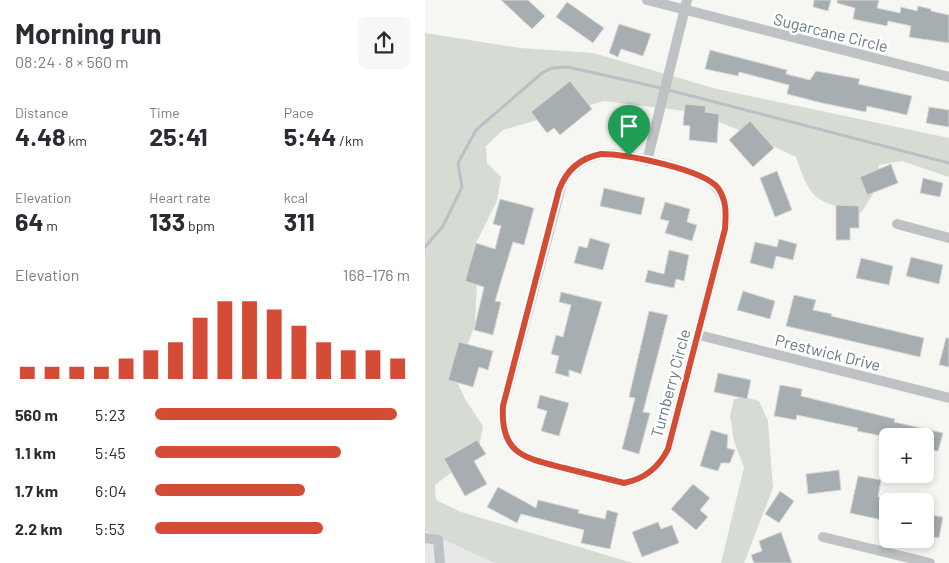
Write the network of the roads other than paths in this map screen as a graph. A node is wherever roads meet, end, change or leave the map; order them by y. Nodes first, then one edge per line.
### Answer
1 (647, 0) edge
2 (686, 5) edge
3 (949, 77) edge
4 (647, 161) junction
5 (897, 224) dead end
6 (949, 238) edge
7 (699, 335) junction
8 (949, 398) edge
9 (823, 537) dead end
10 (425, 538) edge
11 (441, 563) edge
12 (930, 563) edge

1 - 2 street, Sugarcane Circle
2 - 3 street, Sugarcane Circle
2 - 4 street
4 - 7 street, Turnberry Circle
4 - 7 street, Turnberry Circle
5 - 6 street
7 - 8 street, Prestwick Drive
9 - 12 street
10 - 11 street

